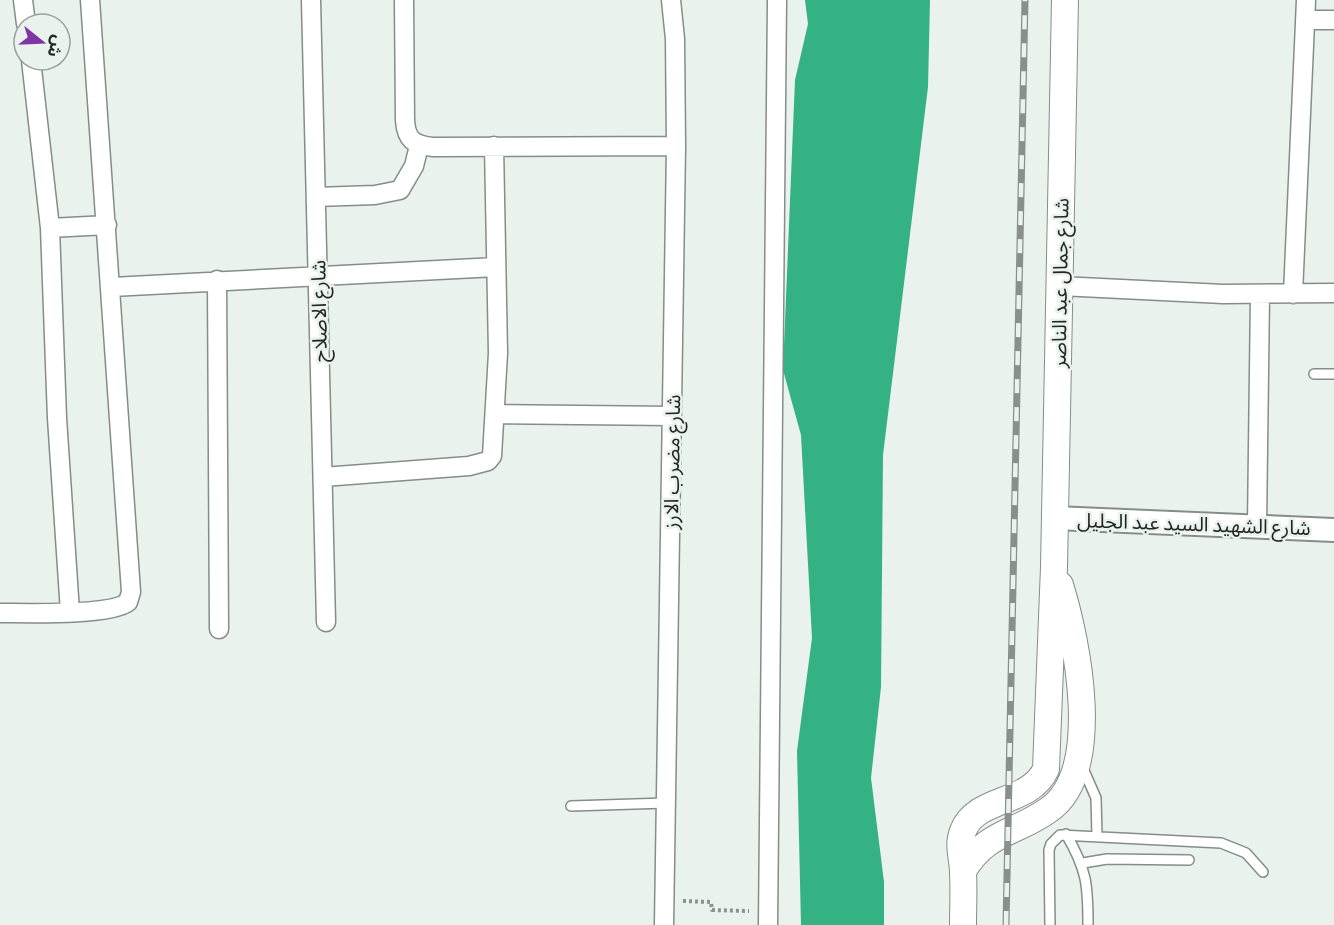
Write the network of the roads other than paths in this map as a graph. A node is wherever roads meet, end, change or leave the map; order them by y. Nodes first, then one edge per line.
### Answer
1 (90, 0) edge
2 (311, 0) edge
3 (404, 0) edge
4 (671, 0) edge
5 (777, 0) edge
6 (1065, 0) edge
7 (1306, 0) edge
8 (1305, 20) junction
9 (1334, 20) edge
10 (32, 72) edge
11 (419, 146) junction
12 (494, 146) junction
13 (676, 146) junction
14 (316, 197) junction
15 (107, 225) junction
16 (50, 228) junction
17 (495, 267) junction
18 (318, 276) junction
19 (217, 280) junction
20 (1060, 286) junction
21 (112, 287) junction
22 (1334, 293) edge
23 (1260, 294) junction
24 (1293, 294) junction
25 (1314, 374) dead end
26 (1334, 374) edge
27 (496, 414) junction
28 (672, 416) junction
29 (323, 477) junction
30 (1055, 518) junction
31 (1257, 526) junction
32 (1334, 530) edge
33 (1054, 567) junction
34 (70, 612) junction
35 (0, 614) edge
36 (326, 622) dead end
37 (219, 629) dead end
38 (1079, 762) junction
39 (666, 803) junction
40 (571, 806) dead end
41 (1066, 834) junction
42 (1097, 836) junction
43 (1190, 860) dead end
44 (1083, 863) junction
45 (963, 871) junction
46 (1263, 872) dead end
47 (768, 918) edge
48 (664, 925) edge
49 (963, 925) edge
50 (1050, 925) edge
51 (1088, 925) edge

1 - 15 street
2 - 14 street, شارع الاصلاح
3 - 11 street
4 - 13 street, شارع مضرب الارز
5 - 47 street
6 - 20 main road, شارع جمال عبد الناصر
7 - 8 street
8 - 9 street
8 - 24 street
10 - 16 street
11 - 12 street
11 - 14 street
12 - 13 street
12 - 17 street
13 - 28 street, شارع مضرب الارز
14 - 18 street, شارع الاصلاح
15 - 16 street
15 - 21 street
16 - 34 street
17 - 18 street
17 - 27 street
18 - 19 street
18 - 29 street, شارع الاصلاح
19 - 21 street
19 - 37 street
20 - 23 street
20 - 30 main road, شارع جمال عبد الناصر
21 - 34 street
22 - 24 street
23 - 24 street
23 - 31 street
25 - 26 lane
27 - 28 street
27 - 29 street
28 - 39 street, شارع مضرب الارز
29 - 36 street, شارع الاصلاح
30 - 31 street, شارع الشهيد السيد عبد الجليل
30 - 33 main road, شارع جمال عبد الناصر
31 - 32 street, شارع الشهيد السيد عبد الجليل
33 - 38 main road, شارع جمال عبد الناصر
33 - 45 main road, شارع جمال عبد الناصر
34 - 35 street
38 - 42 lane
38 - 45 main road, شارع جمال عبد الناصر
39 - 40 lane
39 - 48 street, شارع مضرب الارز
41 - 42 lane
41 - 44 lane
41 - 50 lane
42 - 46 lane
43 - 44 lane
44 - 51 lane
45 - 49 main road, شارع جمال عبد الناصر

